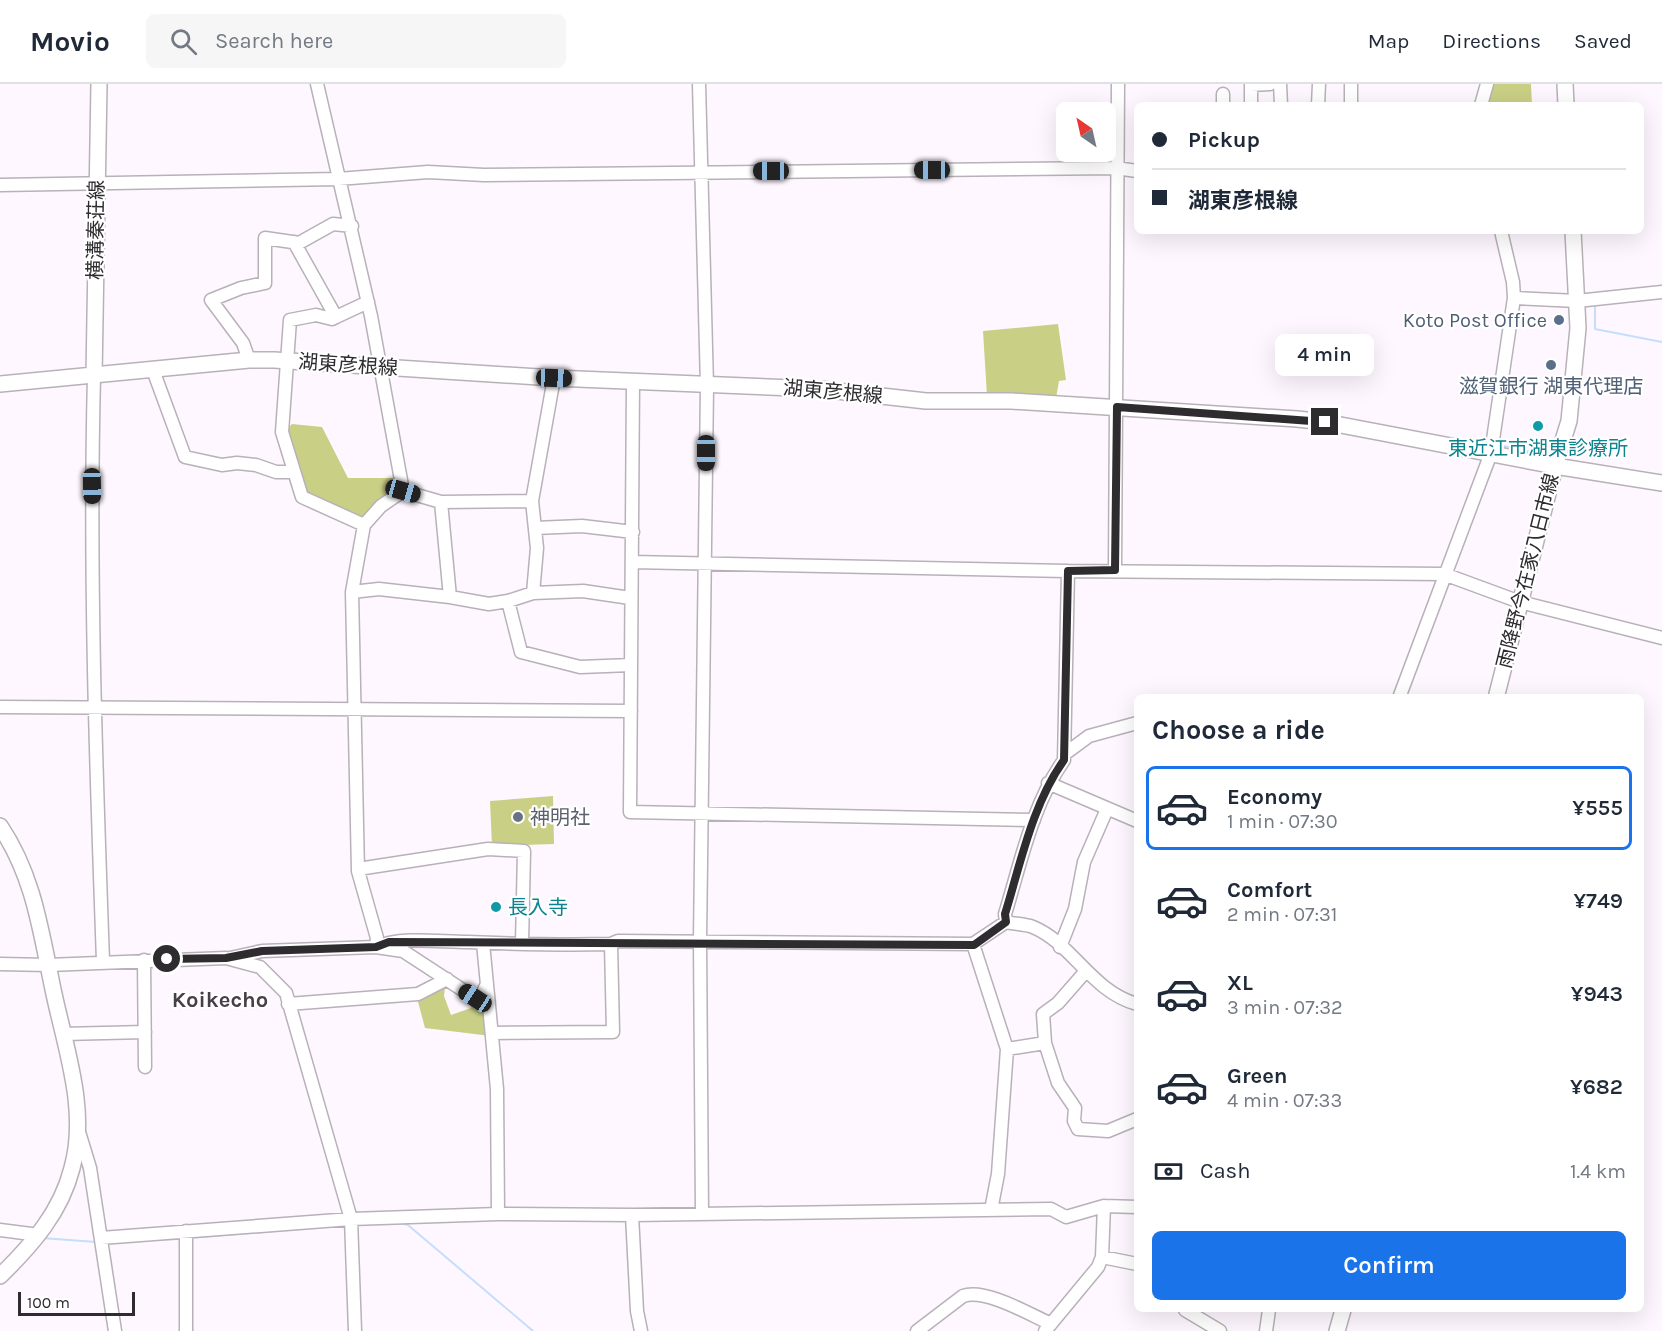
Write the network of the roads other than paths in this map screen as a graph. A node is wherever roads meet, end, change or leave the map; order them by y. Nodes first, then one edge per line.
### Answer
1 (99, 84) edge
2 (317, 84) edge
3 (699, 84) edge
4 (1118, 84) edge
5 (1270, 84) edge
6 (1280, 84) edge
7 (1319, 84) edge
8 (1351, 84) edge
9 (1486, 84) edge
10 (1564, 84) edge
11 (1251, 102) edge
12 (1281, 102) edge
13 (1318, 102) edge
14 (1352, 102) edge
15 (1482, 102) edge
16 (1566, 102) edge
17 (1116, 168) junction
18 (702, 171) junction
19 (1134, 171) edge
20 (338, 179) junction
21 (96, 183) junction
22 (0, 185) edge
23 (352, 226) junction
24 (1502, 234) edge
25 (1573, 234) edge
26 (294, 242) junction
27 (1662, 292) edge
28 (1514, 298) junction
29 (1577, 301) junction
30 (368, 302) junction
31 (336, 317) junction
32 (249, 360) junction
33 (288, 361) junction
34 (381, 368) junction
35 (153, 370) junction
36 (94, 376) junction
37 (554, 378) junction
38 (633, 381) junction
39 (0, 384) edge
40 (707, 386) junction
41 (1117, 407) junction
42 (1491, 453) junction
43 (1555, 466) junction
44 (294, 472) junction
45 (1662, 483) edge
46 (403, 491) junction
47 (531, 501) junction
48 (441, 502) junction
49 (363, 525) junction
50 (535, 528) junction
51 (633, 532) junction
52 (633, 562) junction
53 (706, 565) junction
54 (1115, 570) junction
55 (1068, 571) junction
56 (1444, 574) junction
57 (352, 592) junction
58 (533, 593) junction
59 (450, 597) junction
60 (630, 598) junction
61 (508, 601) junction
62 (1520, 602) junction
63 (1662, 638) edge
64 (631, 665) junction
65 (1400, 694) edge
66 (1497, 694) edge
67 (0, 707) edge
68 (94, 709) junction
69 (354, 711) junction
70 (631, 711) junction
71 (1134, 724) edge
72 (1066, 753) junction
73 (1048, 783) junction
74 (1107, 809) junction
75 (702, 813) junction
76 (1034, 820) junction
77 (1134, 820) edge
78 (0, 826) edge
79 (358, 868) junction
80 (1006, 922) junction
81 (700, 941) junction
82 (483, 943) junction
83 (522, 944) junction
84 (611, 944) junction
85 (974, 945) junction
86 (376, 947) junction
87 (1060, 947) junction
88 (226, 958) junction
89 (144, 960) junction
90 (103, 961) junction
91 (0, 964) edge
92 (48, 965) junction
93 (1086, 971) junction
94 (447, 980) junction
95 (487, 984) junction
96 (1134, 1003) edge
97 (288, 1004) junction
98 (145, 1032) junction
99 (63, 1034) junction
100 (492, 1034) junction
101 (1045, 1043) junction
102 (1007, 1049) junction
103 (145, 1067) dead end
104 (1134, 1120) edge
105 (78, 1130) junction
106 (1104, 1206) junction
107 (1134, 1207) edge
108 (991, 1210) junction
109 (702, 1213) junction
110 (498, 1214) junction
111 (632, 1215) junction
112 (351, 1219) junction
113 (0, 1230) edge
114 (186, 1231) junction
115 (39, 1235) junction
116 (101, 1238) junction
117 (1102, 1257) junction
118 (1134, 1263) edge
119 (0, 1276) edge
120 (1188, 1312) edge
121 (1269, 1312) edge
122 (1342, 1312) edge
123 (1048, 1328) edge
124 (115, 1331) edge
125 (186, 1331) edge
126 (355, 1331) edge
127 (641, 1331) edge
128 (917, 1331) edge
129 (1220, 1331) edge
130 (1266, 1331) edge
131 (1337, 1331) edge

1 - 21 main road, 横溝秦荘線
2 - 20 street
3 - 18 street
4 - 17 street
5 - 11 street
6 - 12 street
7 - 13 street
8 - 14 street
9 - 15 street
10 - 16 main road
17 - 18 street
17 - 19 street
17 - 41 street
18 - 20 street
18 - 40 street
20 - 21 street
20 - 23 street
21 - 22 street
21 - 36 main road, 横溝秦荘線
23 - 26 street
23 - 30 street
24 - 28 street
25 - 29 main road, 雨降野今在家八日市線
26 - 31 street
26 - 32 street
27 - 29 street
28 - 29 street
28 - 42 street
29 - 43 main road, 雨降野今在家八日市線
30 - 31 street
30 - 34 street
31 - 33 street
32 - 33 main road, 湖東彦根線
32 - 35 main road, 湖東彦根線
33 - 34 main road, 湖東彦根線
33 - 44 street
34 - 37 main road, 湖東彦根線
34 - 46 street
35 - 36 main road, 湖東彦根線
35 - 44 street
36 - 39 main road, 湖東彦根線
36 - 68 street
37 - 38 main road, 湖東彦根線
37 - 47 street
38 - 40 main road, 湖東彦根線
38 - 51 street
40 - 41 main road, 湖東彦根線
40 - 53 street
41 - 42 main road, 湖東彦根線
41 - 54 street
42 - 43 main road, 湖東彦根線
42 - 56 street
43 - 45 main road, 湖東彦根線
43 - 62 main road, 雨降野今在家八日市線
44 - 49 street
46 - 48 street
46 - 49 street
47 - 48 street
47 - 50 street
48 - 59 street
49 - 57 street
50 - 51 street
50 - 58 street
51 - 52 street
52 - 53 street
52 - 60 street
53 - 55 street
53 - 75 street
54 - 55 street
54 - 56 street
55 - 72 street
56 - 62 street
56 - 65 street
57 - 59 street
57 - 69 street
58 - 60 street
58 - 61 street
59 - 61 street
60 - 64 street
61 - 64 street
62 - 63 street
62 - 66 main road, 雨降野今在家八日市線
64 - 70 street
67 - 68 street
68 - 69 street
68 - 90 street
69 - 70 street
69 - 79 street
70 - 75 street
71 - 72 street
72 - 73 street
73 - 74 street
73 - 76 street
74 - 77 street
74 - 87 street
75 - 76 street
75 - 81 street
76 - 80 street
78 - 92 main road
79 - 83 street
79 - 86 street
80 - 85 street
80 - 87 street
81 - 84 street
81 - 85 street
81 - 109 street
82 - 83 street
82 - 86 street
82 - 95 street
83 - 84 street
84 - 100 street
85 - 102 street
86 - 88 street
86 - 94 street
87 - 93 street
88 - 89 street
88 - 97 street
89 - 90 street
89 - 98 street
90 - 92 street
91 - 92 street
92 - 99 main road
93 - 96 street
93 - 101 street
94 - 95 street
94 - 97 street
95 - 100 street
97 - 112 street
98 - 99 street
98 - 103 street
99 - 105 main road
100 - 110 street
101 - 102 street
101 - 104 street
102 - 108 street
105 - 115 main road
105 - 116 street
106 - 107 street
106 - 108 street
106 - 117 street
108 - 109 street
109 - 111 street
110 - 111 street
110 - 112 street
111 - 127 street
112 - 114 street
112 - 126 street
113 - 115 street
114 - 116 street
114 - 125 street
115 - 119 main road
116 - 124 street
117 - 118 street
117 - 123 street
120 - 129 street
121 - 130 street
122 - 131 main road
123 - 128 street

